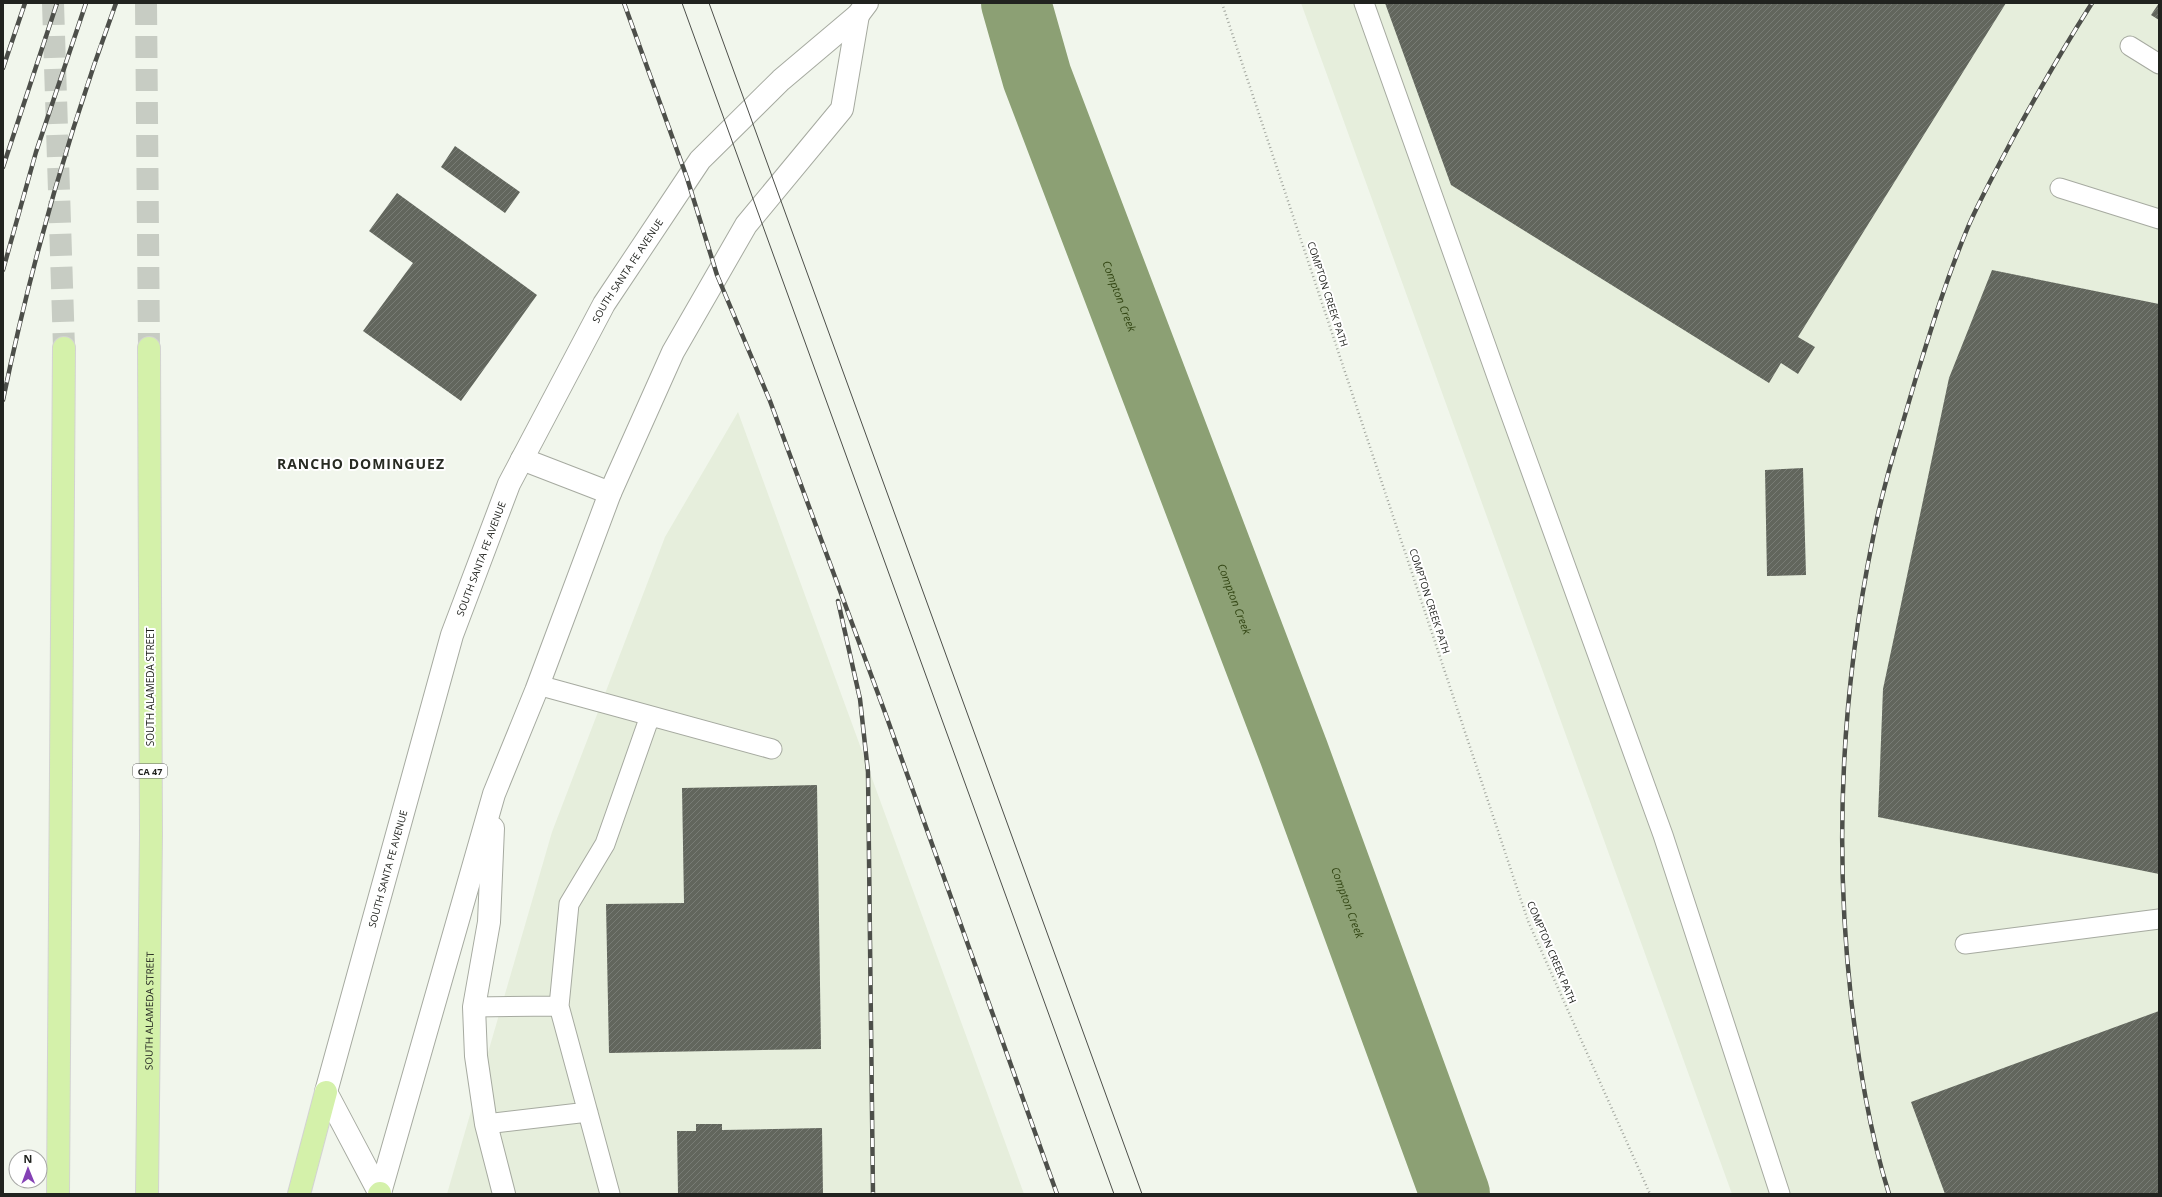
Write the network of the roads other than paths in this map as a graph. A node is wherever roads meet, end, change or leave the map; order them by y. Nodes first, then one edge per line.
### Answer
1 (1364, 3) edge
2 (862, 9) edge
3 (2130, 46) dead end
4 (2159, 64) edge
5 (2060, 188) dead end
6 (2159, 219) edge
7 (64, 348) tunnel mouth
8 (149, 348) tunnel mouth
9 (522, 458) junction
10 (610, 493) junction
11 (538, 685) junction
12 (650, 716) junction
13 (772, 749) dead end
14 (494, 794) junction
15 (2159, 919) edge
16 (1965, 944) dead end
17 (558, 1006) junction
18 (474, 1007) junction
19 (326, 1092) junction
20 (588, 1112) junction
21 (486, 1124) junction
22 (58, 1194) edge
23 (147, 1194) edge
24 (298, 1194) edge
25 (380, 1194) edge
26 (504, 1194) edge
27 (610, 1194) edge
28 (1780, 1194) edge

1 - 28 lane
2 - 9 main road, SOUTH SANTA FE AVENUE
2 - 10 main road, SOUTH SANTA FE AVENUE
3 - 4 lane
5 - 6 lane
7 - 22 main road
8 - 23 main road, SOUTH ALAMEDA STREET / CA 47
9 - 10 main road
9 - 19 main road, SOUTH SANTA FE AVENUE
10 - 11 main road, SOUTH SANTA FE AVENUE
11 - 12 lane
11 - 14 main road, SOUTH SANTA FE AVENUE
12 - 13 lane
12 - 17 lane
14 - 18 main road
14 - 25 main road, SOUTH SANTA FE AVENUE
15 - 16 lane
17 - 18 lane
17 - 20 lane
18 - 21 main road
19 - 24 main road
19 - 25 main road, SOUTH SANTA FE AVENUE
20 - 21 lane
20 - 27 lane
21 - 26 main road

